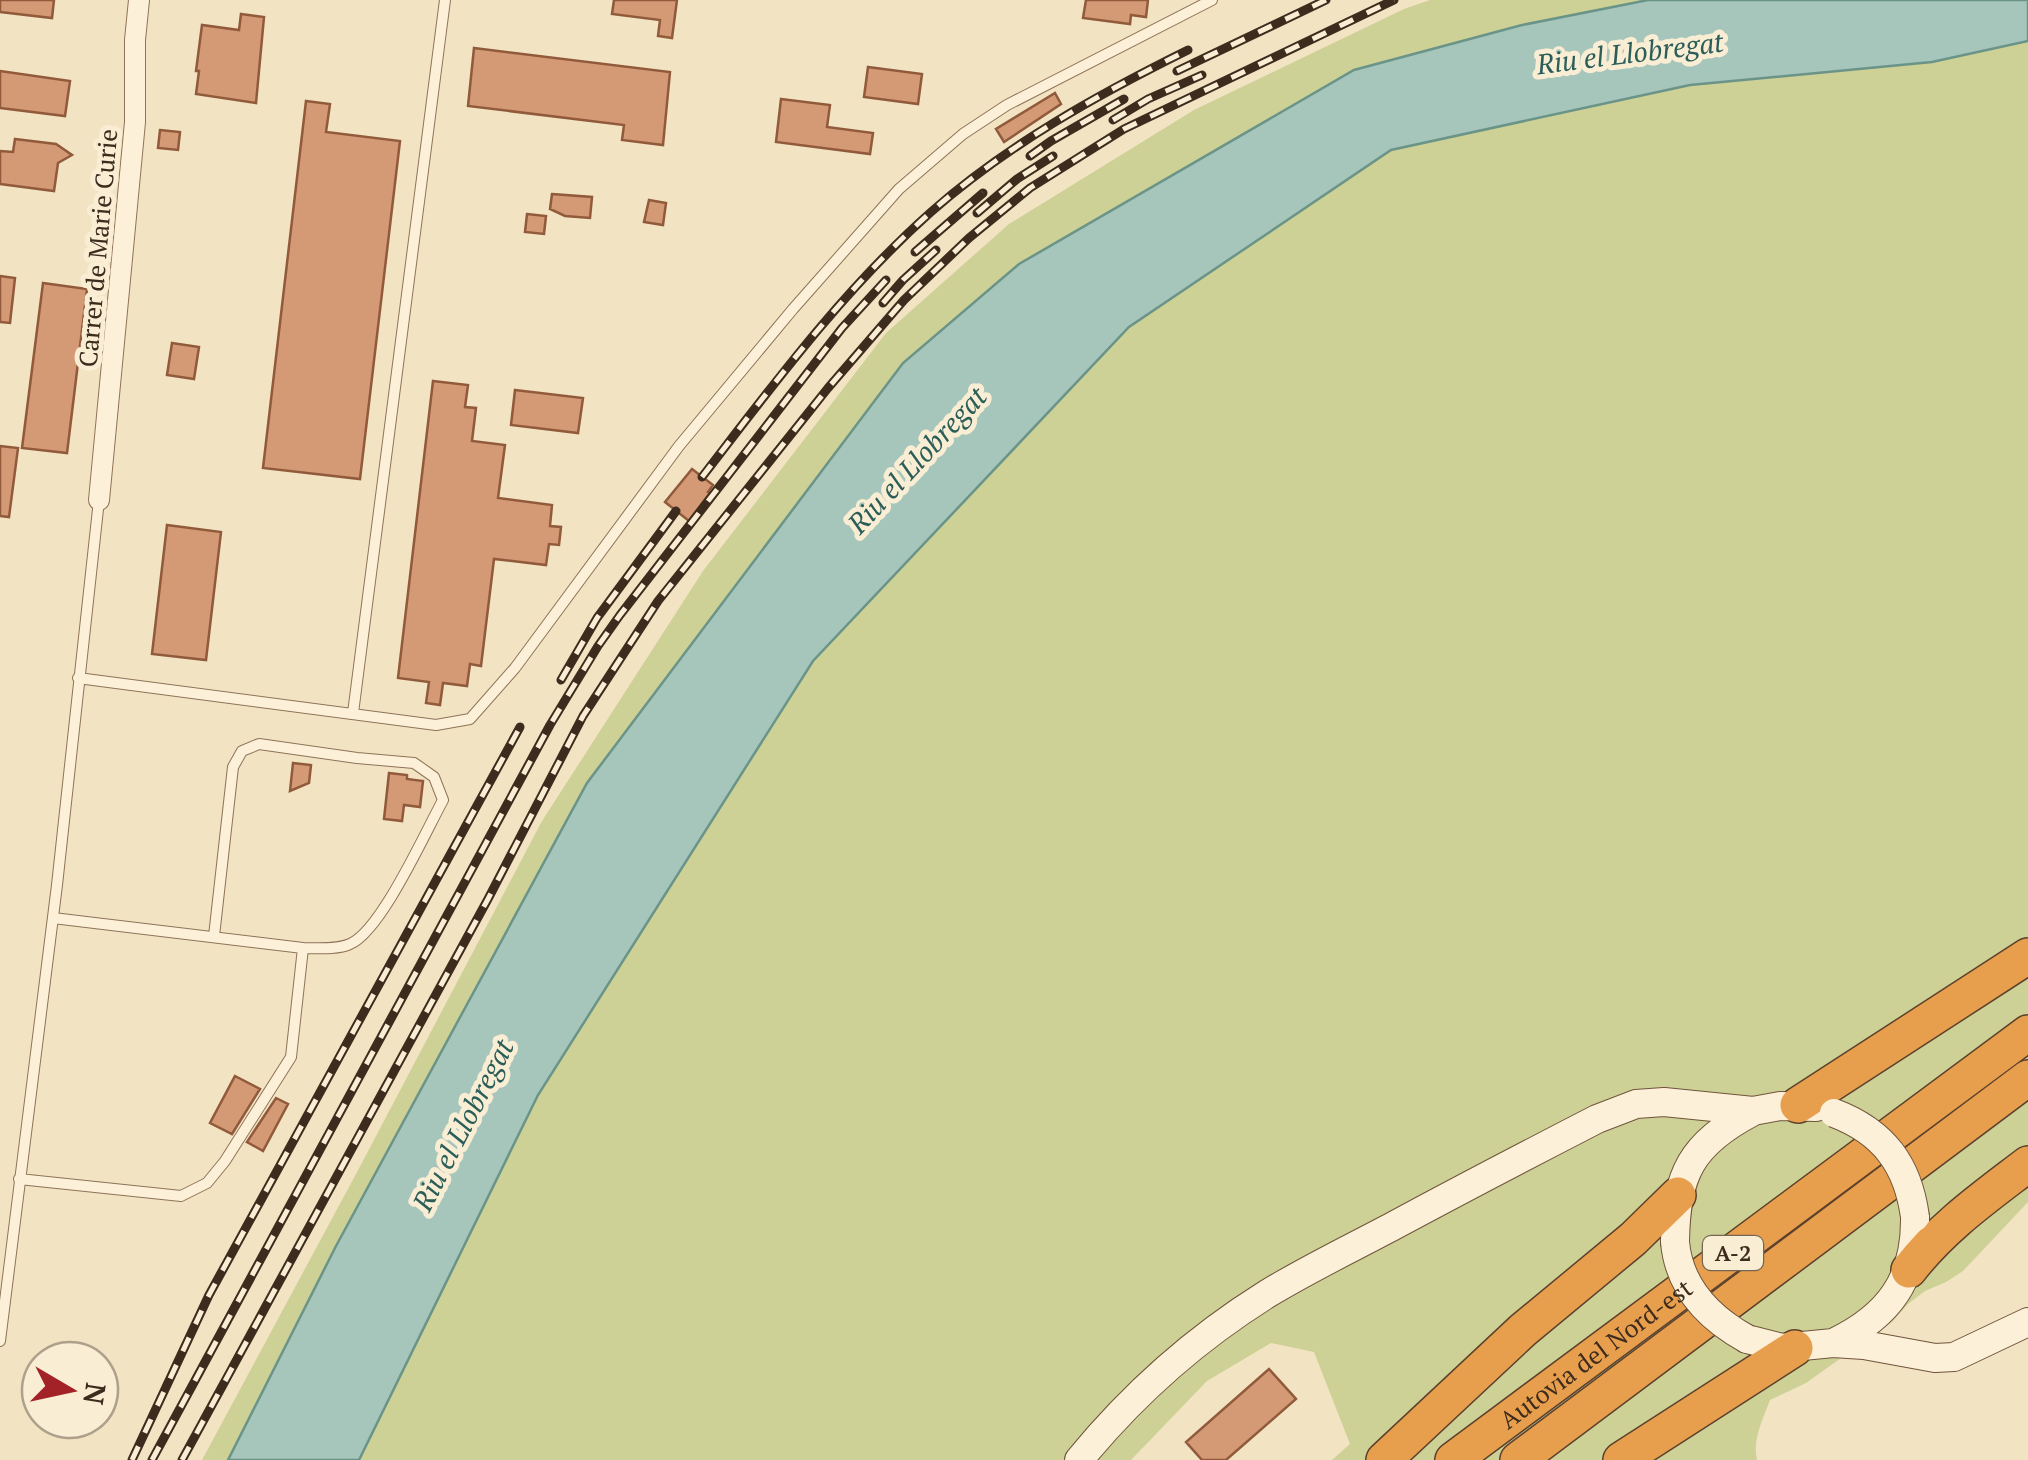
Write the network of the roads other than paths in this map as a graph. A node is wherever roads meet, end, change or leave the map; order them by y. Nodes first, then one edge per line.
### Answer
1 (140, 0) edge
2 (445, 0) edge
3 (1212, 0) edge
4 (99, 500) joint
5 (78, 678) junction
6 (353, 713) junction
7 (53, 918) junction
8 (214, 936) junction
9 (303, 948) junction
10 (2028, 956) edge
11 (2028, 1033) edge
12 (2028, 1078) edge
13 (1664, 1102) junction
14 (1798, 1105) junction
15 (1753, 1111) junction
16 (1696, 1154) junction
17 (2028, 1164) edge
18 (19, 1179) junction
19 (1678, 1195) junction
20 (1903, 1281) junction
21 (2028, 1322) edge
22 (0, 1341) edge
23 (1833, 1343) junction
24 (1976, 1347) junction
25 (1795, 1348) junction
26 (1079, 1460) edge
27 (1384, 1460) edge
28 (1452, 1460) edge
29 (1518, 1460) edge
30 (1621, 1460) edge

1 - 4 street, Carrer de Marie Curie
2 - 6 lane
3 - 6 lane
4 - 5 lane
5 - 6 lane
5 - 7 lane
7 - 8 lane
7 - 18 lane
8 - 9 lane
8 - 9 lane
9 - 18 lane
10 - 14 highway
11 - 28 highway, Autovia del Nord-est / A-2
12 - 29 highway, Autovia del Nord-est / A-2
13 - 15 main road
13 - 16 main road
13 - 26 main road
14 - 15 main road
14 - 20 main road, bridge
15 - 16 main road
16 - 19 main road
17 - 20 highway
18 - 22 lane
19 - 25 main road, bridge
19 - 27 highway
20 - 23 main road
20 - 24 main road
21 - 24 main road
23 - 24 main road
23 - 25 main road
25 - 30 highway

